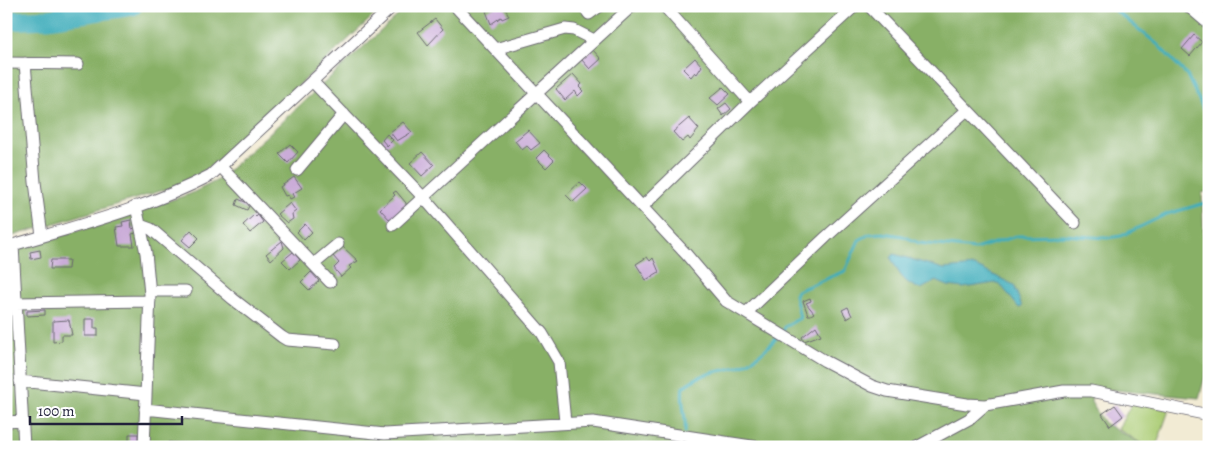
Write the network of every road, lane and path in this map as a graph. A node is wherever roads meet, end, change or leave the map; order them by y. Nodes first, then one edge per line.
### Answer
1 (393, 6) edge
2 (455, 6) edge
3 (583, 6) edge
4 (600, 6) edge
5 (632, 6) edge
6 (664, 6) edge
7 (855, 6) edge
8 (869, 6) edge
9 (1188, 6) edge
10 (1208, 22) edge
11 (594, 40) junction
12 (495, 49) junction
13 (6, 63) edge
14 (25, 63) junction
15 (78, 64) dead end
16 (312, 81) junction
17 (536, 93) junction
18 (750, 102) junction
19 (967, 110) junction
20 (344, 114) junction
21 (221, 167) junction
22 (297, 170) dead end
23 (423, 197) junction
24 (136, 206) junction
25 (642, 207) junction
26 (1075, 223) dead end
27 (140, 225) junction
28 (393, 225) dead end
29 (42, 236) junction
30 (338, 244) dead end
31 (10, 246) edge
32 (314, 264) junction
33 (330, 282) dead end
34 (186, 291) dead end
35 (150, 296) junction
36 (16, 303) junction
37 (746, 314) junction
38 (12, 339) edge
39 (335, 344) dead end
40 (20, 381) junction
41 (146, 394) junction
42 (985, 405) junction
43 (145, 409) junction
44 (1209, 415) edge
45 (22, 421) junction
46 (6, 422) edge
47 (566, 422) junction
48 (24, 447) edge
49 (144, 447) edge
50 (758, 447) edge
51 (917, 447) edge

1 - 16 street
2 - 12 street
3 - 4 street
5 - 11 street
6 - 18 street
7 - 18 street
8 - 19 street
9 - 10 street
11 - 12 street
11 - 17 street
12 - 17 street
13 - 14 street
14 - 15 street
14 - 29 street
16 - 20 street
16 - 21 street
17 - 23 street
17 - 25 street
18 - 25 street
19 - 26 street
19 - 37 street
20 - 22 street
20 - 23 street
21 - 24 street
21 - 32 street
23 - 28 street
23 - 47 street
24 - 27 street
24 - 29 street
25 - 37 street
27 - 35 street
27 - 39 street
29 - 31 street
30 - 32 street
31 - 36 street
32 - 33 street
34 - 35 street
35 - 36 street
35 - 41 street
36 - 38 street
37 - 42 street
38 - 40 street
40 - 41 street
40 - 45 street
41 - 43 street
42 - 44 street
42 - 51 street
43 - 47 street
43 - 49 street
45 - 46 street
45 - 48 street
47 - 50 street

